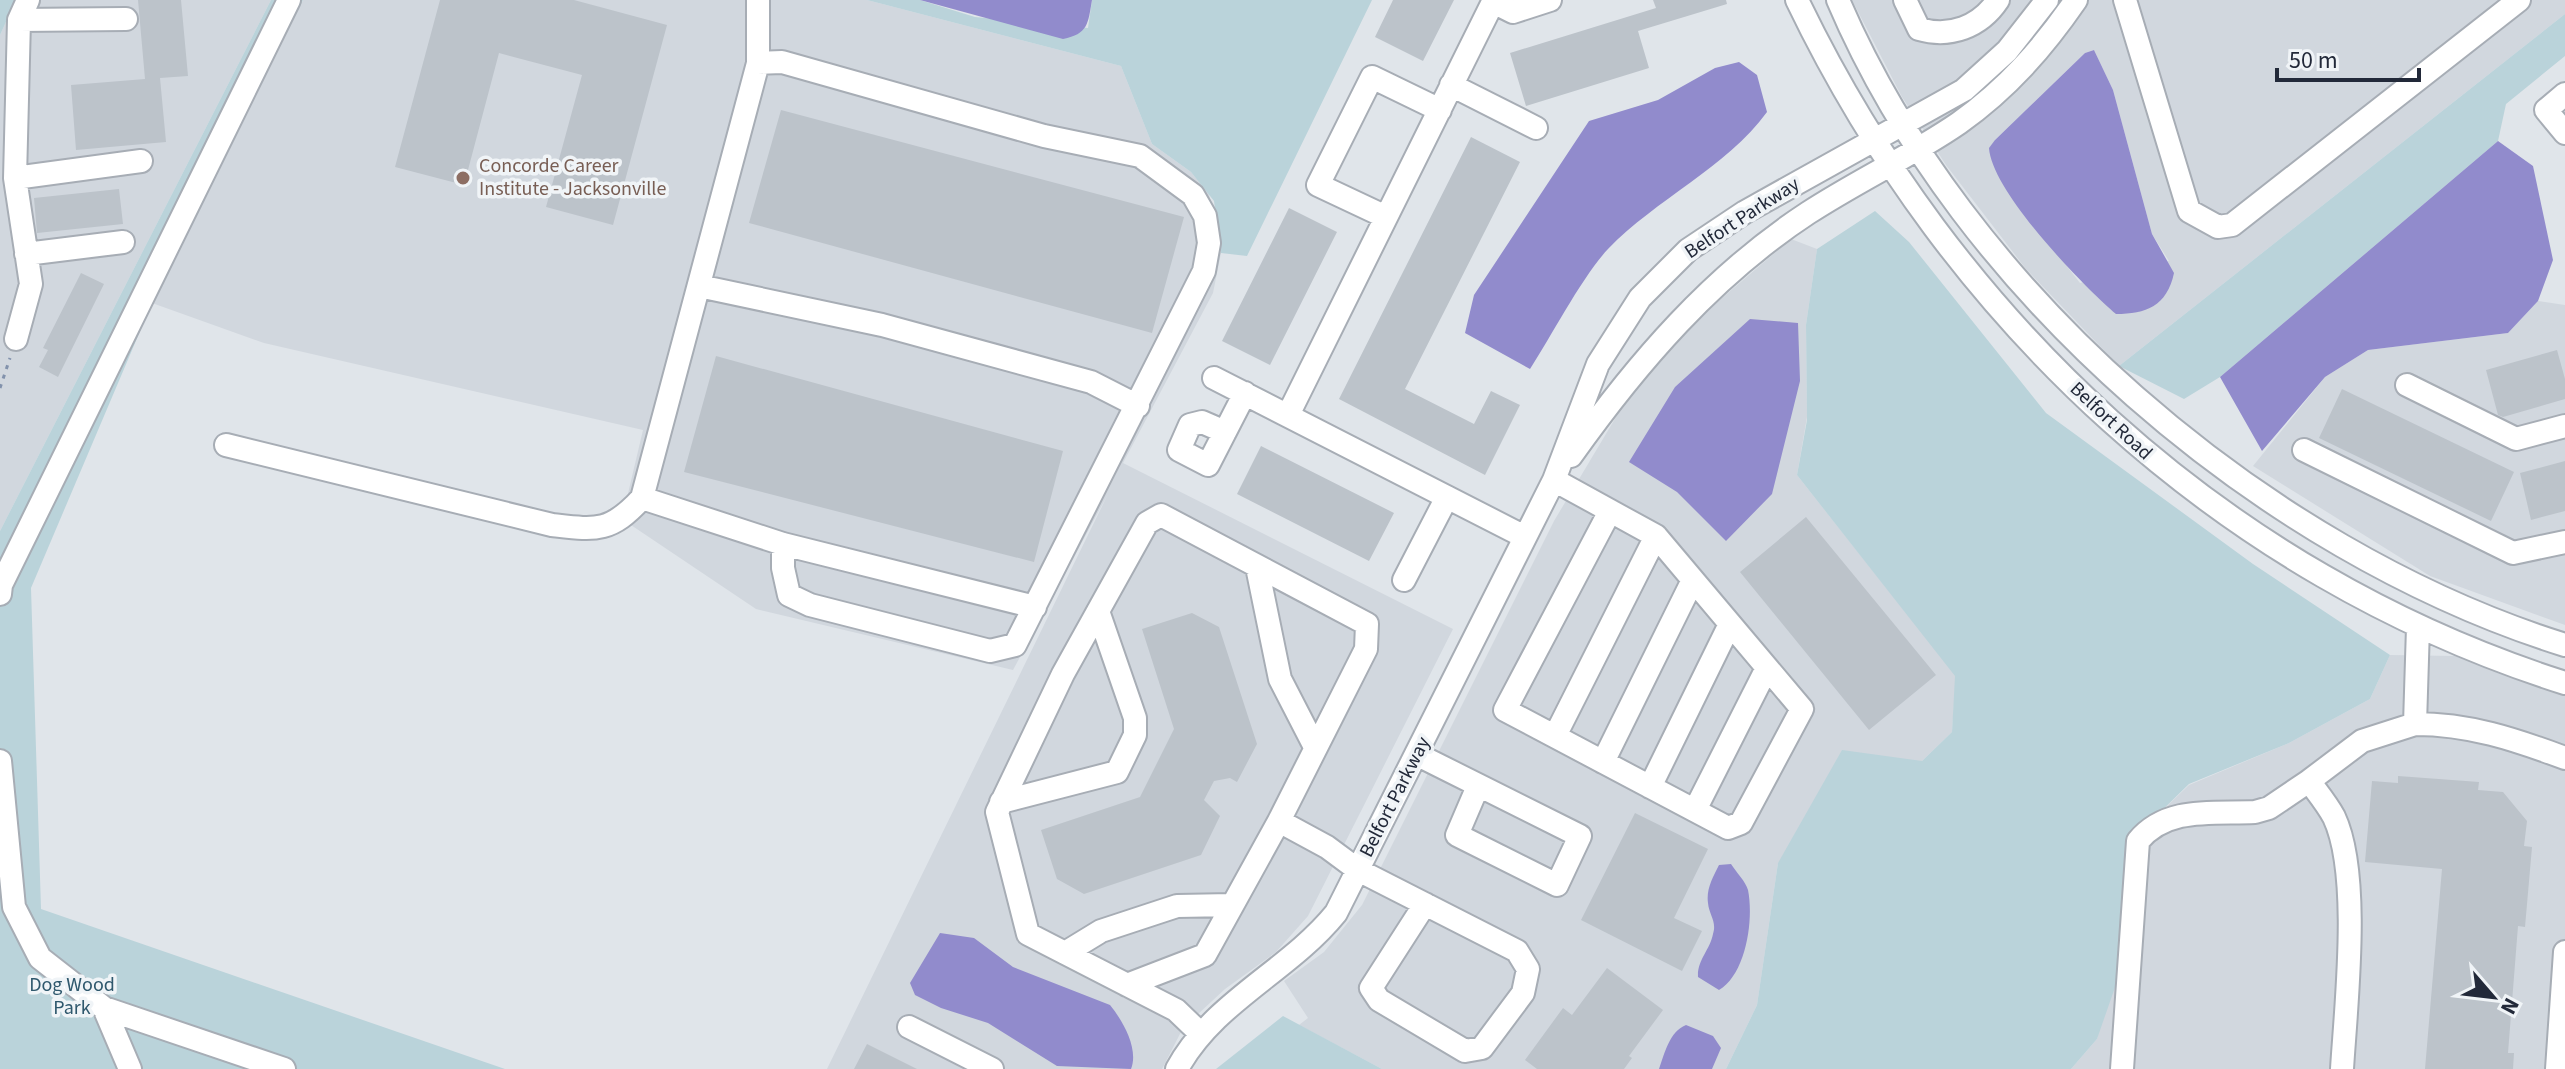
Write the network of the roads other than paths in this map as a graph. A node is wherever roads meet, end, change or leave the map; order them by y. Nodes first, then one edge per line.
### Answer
1 (289, 0) edge
2 (758, 0) edge
3 (1550, 0) edge
4 (1797, 0) edge
5 (1838, 0) edge
6 (1905, 0) edge
7 (1998, 0) edge
8 (2047, 0) edge
9 (2076, 0) edge
10 (2125, 0) edge
11 (2519, 0) edge
12 (1494, 1) edge
13 (23, 10) edge
14 (74, 10) edge
15 (126, 19) dead end
16 (0, 60) edge
17 (758, 63) junction
18 (1451, 85) junction
19 (2565, 94) edge
20 (1440, 110) junction
21 (1903, 121) junction
22 (1536, 128) dead end
23 (2565, 133) edge
24 (1872, 139) junction
25 (1919, 146) junction
26 (141, 161) dead end
27 (1888, 165) junction
28 (10, 173) edge
29 (1386, 217) junction
30 (123, 242) dead end
31 (26, 254) junction
32 (699, 286) junction
33 (16, 339) road end
34 (1214, 378) dead end
35 (2407, 385) dead end
36 (1245, 393) junction
37 (1138, 406) junction
38 (1288, 415) junction
39 (2565, 426) edge
40 (1225, 432) dead end
41 (226, 445) dead end
42 (2304, 450) dead end
43 (1554, 480) junction
44 (1447, 497) junction
45 (642, 498) junction
46 (1610, 511) junction
47 (1656, 536) junction
48 (1525, 537) junction
49 (2565, 542) edge
50 (783, 544) junction
51 (1257, 567) junction
52 (1404, 580) dead end
53 (1693, 580) junction
54 (0, 594) edge
55 (1035, 607) junction
56 (1098, 611) junction
57 (1730, 624) junction
58 (2418, 627) junction
59 (2565, 645) edge
60 (1767, 668) junction
61 (2565, 683) edge
62 (2415, 724) junction
63 (1555, 736) junction
64 (1314, 745) junction
65 (1416, 754) junction
66 (2565, 758) edge
67 (0, 761) edge
68 (1603, 762) junction
69 (2309, 781) junction
70 (1478, 786) junction
71 (1650, 787) junction
72 (1001, 802) junction
73 (1695, 810) junction
74 (1279, 821) junction
75 (1358, 870) junction
76 (1425, 904) junction
77 (1232, 905) junction
78 (2565, 952) edge
79 (1065, 953) junction
80 (1127, 985) junction
81 (104, 1008) junction
82 (909, 1027) dead end
83 (1200, 1033) junction
84 (130, 1069) edge
85 (284, 1069) edge
86 (992, 1069) edge
87 (1177, 1069) edge
88 (2122, 1069) edge
89 (2342, 1069) edge
90 (2557, 1069) edge

1 - 54 street
2 - 17 street
3 - 12 street
4 - 24 street, Belfort Road
5 - 21 street, Belfort Road
6 - 7 street
8 - 21 street, Belfort Parkway
9 - 25 street, Belfort Parkway
10 - 11 street
12 - 18 street
13 - 14 street
13 - 16 street
13 - 28 street
14 - 15 street
17 - 32 street
17 - 37 street
18 - 20 street
18 - 22 street
19 - 23 street
20 - 29 street
20 - 29 street
21 - 24 street, Belfort Parkway
21 - 25 street, Belfort Road
24 - 27 street, Belfort Road
24 - 43 street, Belfort Parkway
25 - 27 street, Belfort Parkway
25 - 59 street, Belfort Road
26 - 28 street
27 - 43 street, Belfort Parkway
27 - 58 street, Belfort Road
28 - 31 street
29 - 38 street
30 - 31 street
31 - 33 street
32 - 37 street
32 - 45 street
34 - 36 street
35 - 39 street
36 - 38 street
36 - 40 street
37 - 55 street
38 - 44 street
41 - 45 street
42 - 49 street
43 - 46 street
43 - 48 street, Belfort Parkway
44 - 48 street
44 - 52 street
45 - 50 street
46 - 47 street
46 - 63 street
47 - 53 street
47 - 63 street
48 - 65 street, Belfort Parkway
50 - 55 street
50 - 55 street
51 - 56 street
51 - 64 street
51 - 64 street
53 - 57 street
53 - 68 street
56 - 72 street
56 - 72 street
57 - 60 street
57 - 71 street
58 - 61 street, Belfort Road
58 - 62 street
60 - 73 street
60 - 73 street
62 - 66 street
62 - 69 street
63 - 68 street
64 - 74 street
65 - 70 street
65 - 75 street, Belfort Parkway
67 - 81 street
68 - 71 street
69 - 88 street
69 - 89 street
70 - 70 street
71 - 73 street
72 - 79 street
74 - 75 street
74 - 77 street
75 - 76 street
75 - 83 street, Belfort Parkway
76 - 76 street
77 - 79 street
77 - 80 street
78 - 90 street
79 - 80 street
80 - 83 street
81 - 84 street
81 - 85 street
82 - 86 street
83 - 87 street, Belfort Parkway

